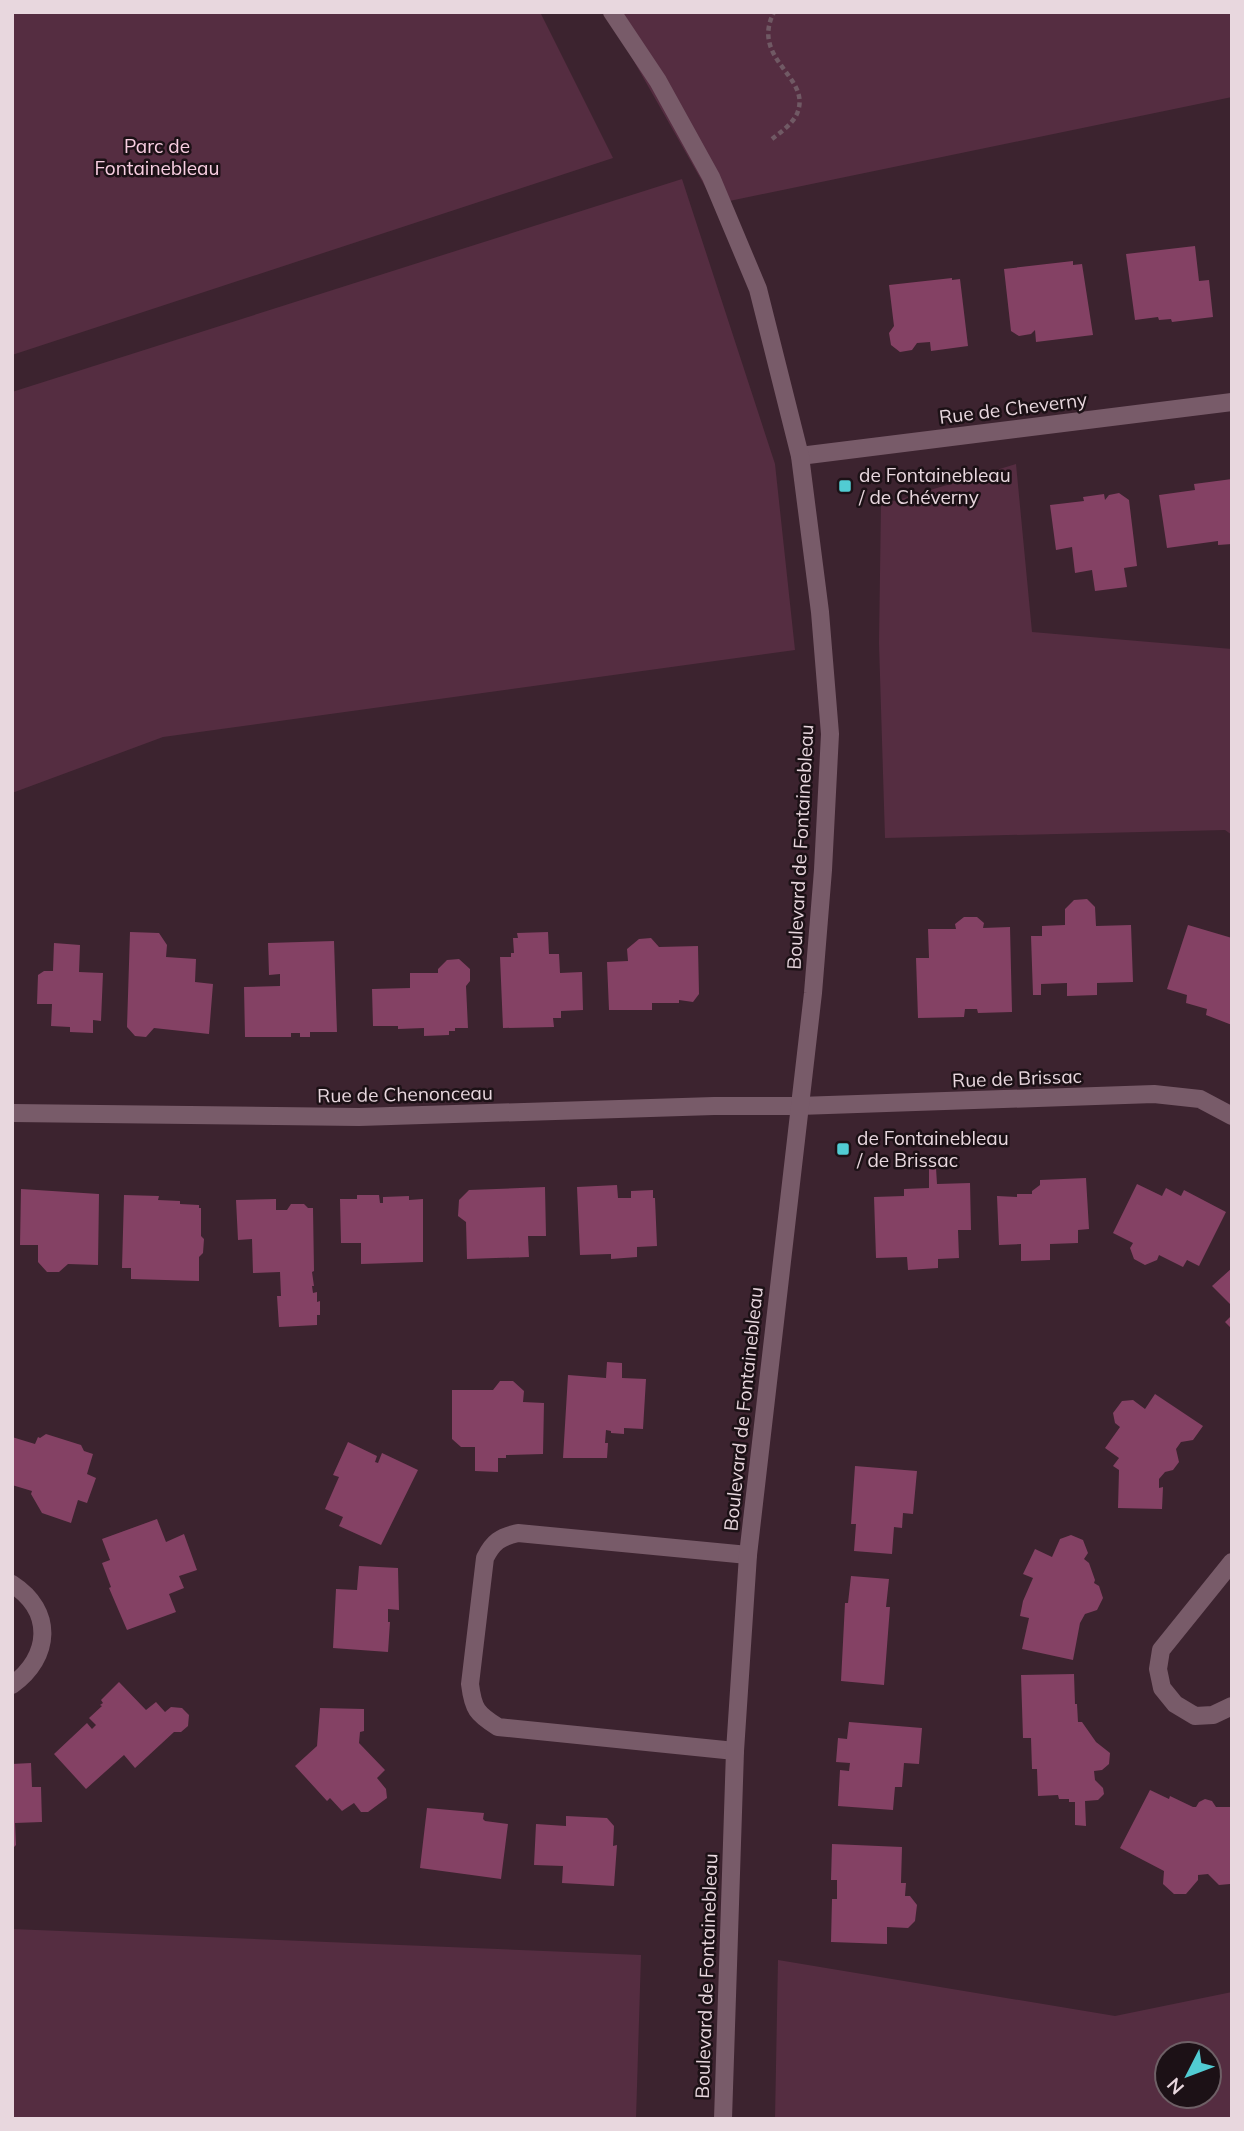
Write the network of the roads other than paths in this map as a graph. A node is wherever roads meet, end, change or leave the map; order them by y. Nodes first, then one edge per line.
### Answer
1 (612, 12) edge
2 (1232, 402) edge
3 (800, 456) junction
4 (799, 1106) junction
5 (12, 1113) edge
6 (1232, 1115) edge
7 (748, 1555) junction
8 (1232, 1562) edge
9 (12, 1584) edge
10 (12, 1685) edge
11 (1232, 1706) edge
12 (735, 1751) junction
13 (723, 2119) edge

1 - 3 street, Boulevard de Fontainebleau
2 - 3 street, Rue de Cheverny
3 - 4 street, Boulevard de Fontainebleau
4 - 5 street, Rue de Chenonceau
4 - 6 street, Rue de Brissac
4 - 7 street, Boulevard de Fontainebleau
7 - 12 street, Boulevard de Fontainebleau
7 - 12 street, Boulevard de Fontainebleau
8 - 11 street
9 - 10 street
12 - 13 street, Boulevard de Fontainebleau

